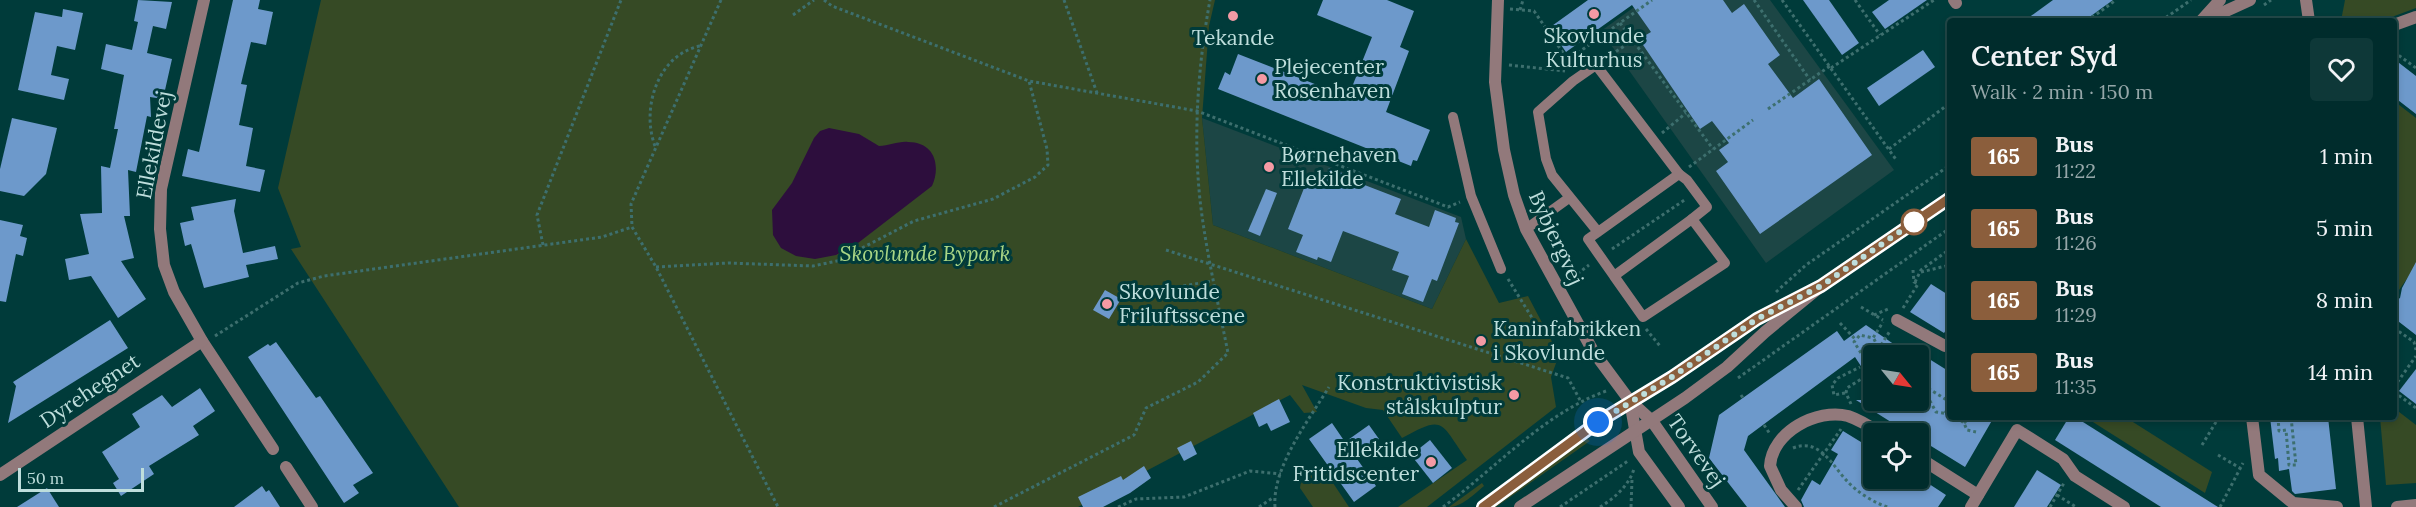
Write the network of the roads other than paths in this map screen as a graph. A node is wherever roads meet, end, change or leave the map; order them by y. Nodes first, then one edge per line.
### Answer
1 (204, 0) edge
2 (2220, 0) edge
3 (2250, 0) edge
4 (2306, 0) edge
5 (1497, 4) edge
6 (2416, 17) edge
7 (2205, 18) edge
8 (2210, 18) edge
9 (2309, 18) edge
10 (2397, 24) edge
11 (1453, 117) dead end
12 (1679, 174) junction
13 (1569, 198) junction
14 (1947, 200) edge
15 (1692, 219) junction
16 (1526, 229) junction
17 (1598, 232) junction
18 (1501, 269) road end
19 (1614, 276) junction
20 (1821, 286) junction
21 (1897, 320) road end
22 (202, 340) junction
23 (1947, 346) edge
24 (1630, 401) junction
25 (2252, 420) edge
26 (2357, 420) edge
27 (1652, 421) junction
28 (1863, 424) edge
29 (1637, 432) junction
30 (273, 449) dead end
31 (1929, 464) edge
32 (286, 467) dead end
33 (0, 474) edge
34 (1978, 495) junction
35 (1793, 504) edge
36 (2416, 505) edge
37 (312, 507) edge
38 (1483, 507) edge
39 (1520, 507) edge
40 (1679, 507) edge
41 (1712, 507) edge
42 (1971, 507) edge
43 (2124, 507) edge
44 (2337, 507) edge
45 (2366, 507) edge
46 (2397, 507) edge

1 - 22 street, Ellekildevej
2 - 7 street
3 - 8 street
4 - 9 street
5 - 16 street, Bybjergvej
6 - 10 street
11 - 18 lane
12 - 13 lane
12 - 15 lane
12 - 17 lane
13 - 16 lane
13 - 17 lane
14 - 20 street
15 - 19 lane
15 - 19 lane
16 - 24 street, Bybjergvej
17 - 19 lane
20 - 24 street
20 - 27 street
21 - 23 street
22 - 30 street, Ellekildevej
22 - 33 street, Dyrehegnet
24 - 27 street, Torvevej
24 - 29 street, Torvevej
24 - 38 street
25 - 44 street
26 - 45 street
27 - 29 street
27 - 41 street, Torvevej
28 - 35 street
29 - 39 street
29 - 40 street, Torvevej
31 - 34 street
32 - 37 street
34 - 42 street
34 - 43 street
36 - 46 street

